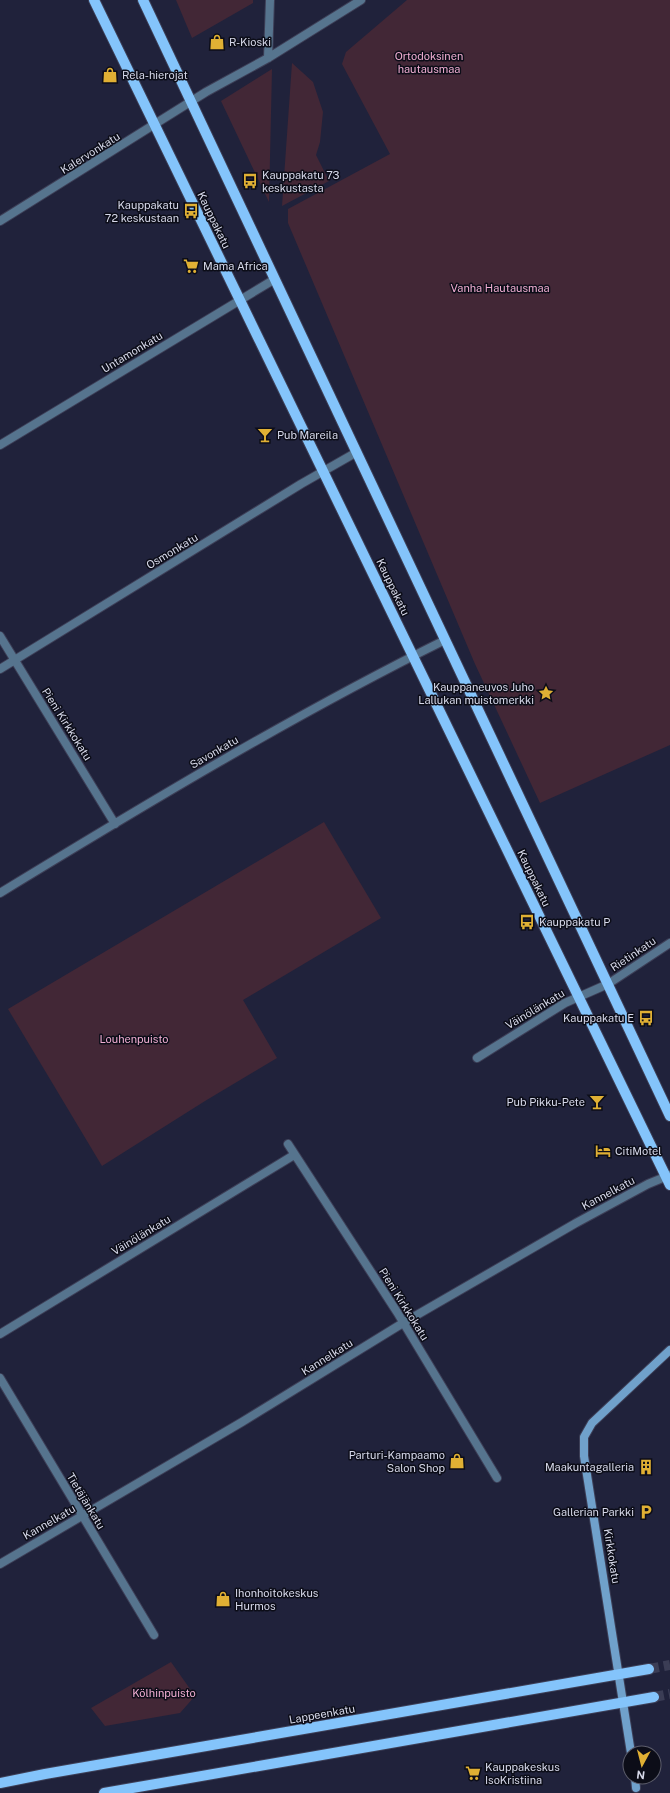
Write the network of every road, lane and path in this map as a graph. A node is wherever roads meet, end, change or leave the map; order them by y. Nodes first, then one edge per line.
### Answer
1 (94, 0) edge
2 (143, 0) edge
3 (270, 0) edge
4 (361, 0) edge
5 (268, 58) junction
6 (192, 103) junction
7 (155, 126) junction
8 (0, 221) edge
9 (275, 279) junction
10 (240, 300) junction
11 (0, 445) edge
12 (357, 452) junction
13 (323, 471) junction
14 (0, 636) edge
15 (445, 640) junction
16 (413, 656) junction
17 (14, 660) junction
18 (0, 669) edge
19 (115, 824) junction
20 (0, 893) edge
21 (670, 943) edge
22 (608, 984) junction
23 (579, 997) junction
24 (477, 1058) dead end
25 (670, 1116) edge
26 (288, 1144) dead end
27 (294, 1155) junction
28 (669, 1179) edge
29 (403, 1323) junction
30 (0, 1334) edge
31 (670, 1350) edge
32 (0, 1378) edge
33 (497, 1478) dead end
34 (82, 1516) junction
35 (0, 1564) edge
36 (154, 1635) dead end
37 (649, 1669) tunnel mouth
38 (620, 1674) junction
39 (654, 1697) tunnel mouth
40 (624, 1702) junction
41 (630, 1745) edge
42 (0, 1783) edge
43 (636, 1785) edge
44 (636, 1788) dead end
45 (104, 1793) edge

1 - 7 main road, Kauppakatu
2 - 6 main road, Kauppakatu
3 - 5 street
4 - 5 street, Kalervonkatu
5 - 6 street, Kalervonkatu
6 - 7 street, Kalervonkatu
6 - 9 main road, Kauppakatu
7 - 8 street, Kalervonkatu
7 - 10 main road, Kauppakatu
9 - 10 street, Untamonkatu
9 - 12 main road, Kauppakatu
10 - 11 street, Untamonkatu
10 - 13 main road, Kauppakatu
12 - 13 street, Osmonkatu
12 - 15 main road, Kauppakatu
13 - 16 main road, Kauppakatu
13 - 17 street, Osmonkatu
14 - 17 street, Pieni Kirkkokatu
15 - 16 street, Savonkatu
15 - 22 main road, Kauppakatu
16 - 19 street, Savonkatu
16 - 23 main road, Kauppakatu
17 - 18 street, Osmonkatu
17 - 19 street, Pieni Kirkkokatu
19 - 20 street, Savonkatu
21 - 22 street, Rietinkatu
22 - 23 street, Väinölänkatu
22 - 25 main road, Kauppakatu
23 - 24 street, Väinölänkatu
23 - 28 main road, Kauppakatu
26 - 27 street, Pieni Kirkkokatu
27 - 29 street, Pieni Kirkkokatu
27 - 30 street, Väinölänkatu
28 - 29 street, Kannelkatu
29 - 33 street, Pieni Kirkkokatu
29 - 34 street, Kannelkatu
31 - 38 street, Kirkkokatu
32 - 34 street, Tietäjänkatu
34 - 35 street, Kannelkatu
34 - 36 street, Tietäjänkatu
37 - 38 main road, Lappeenkatu
38 - 40 street, Kirkkokatu
38 - 42 main road, Lappeenkatu
39 - 40 main road
40 - 41 street, Kirkkokatu
40 - 45 main road
43 - 44 street

